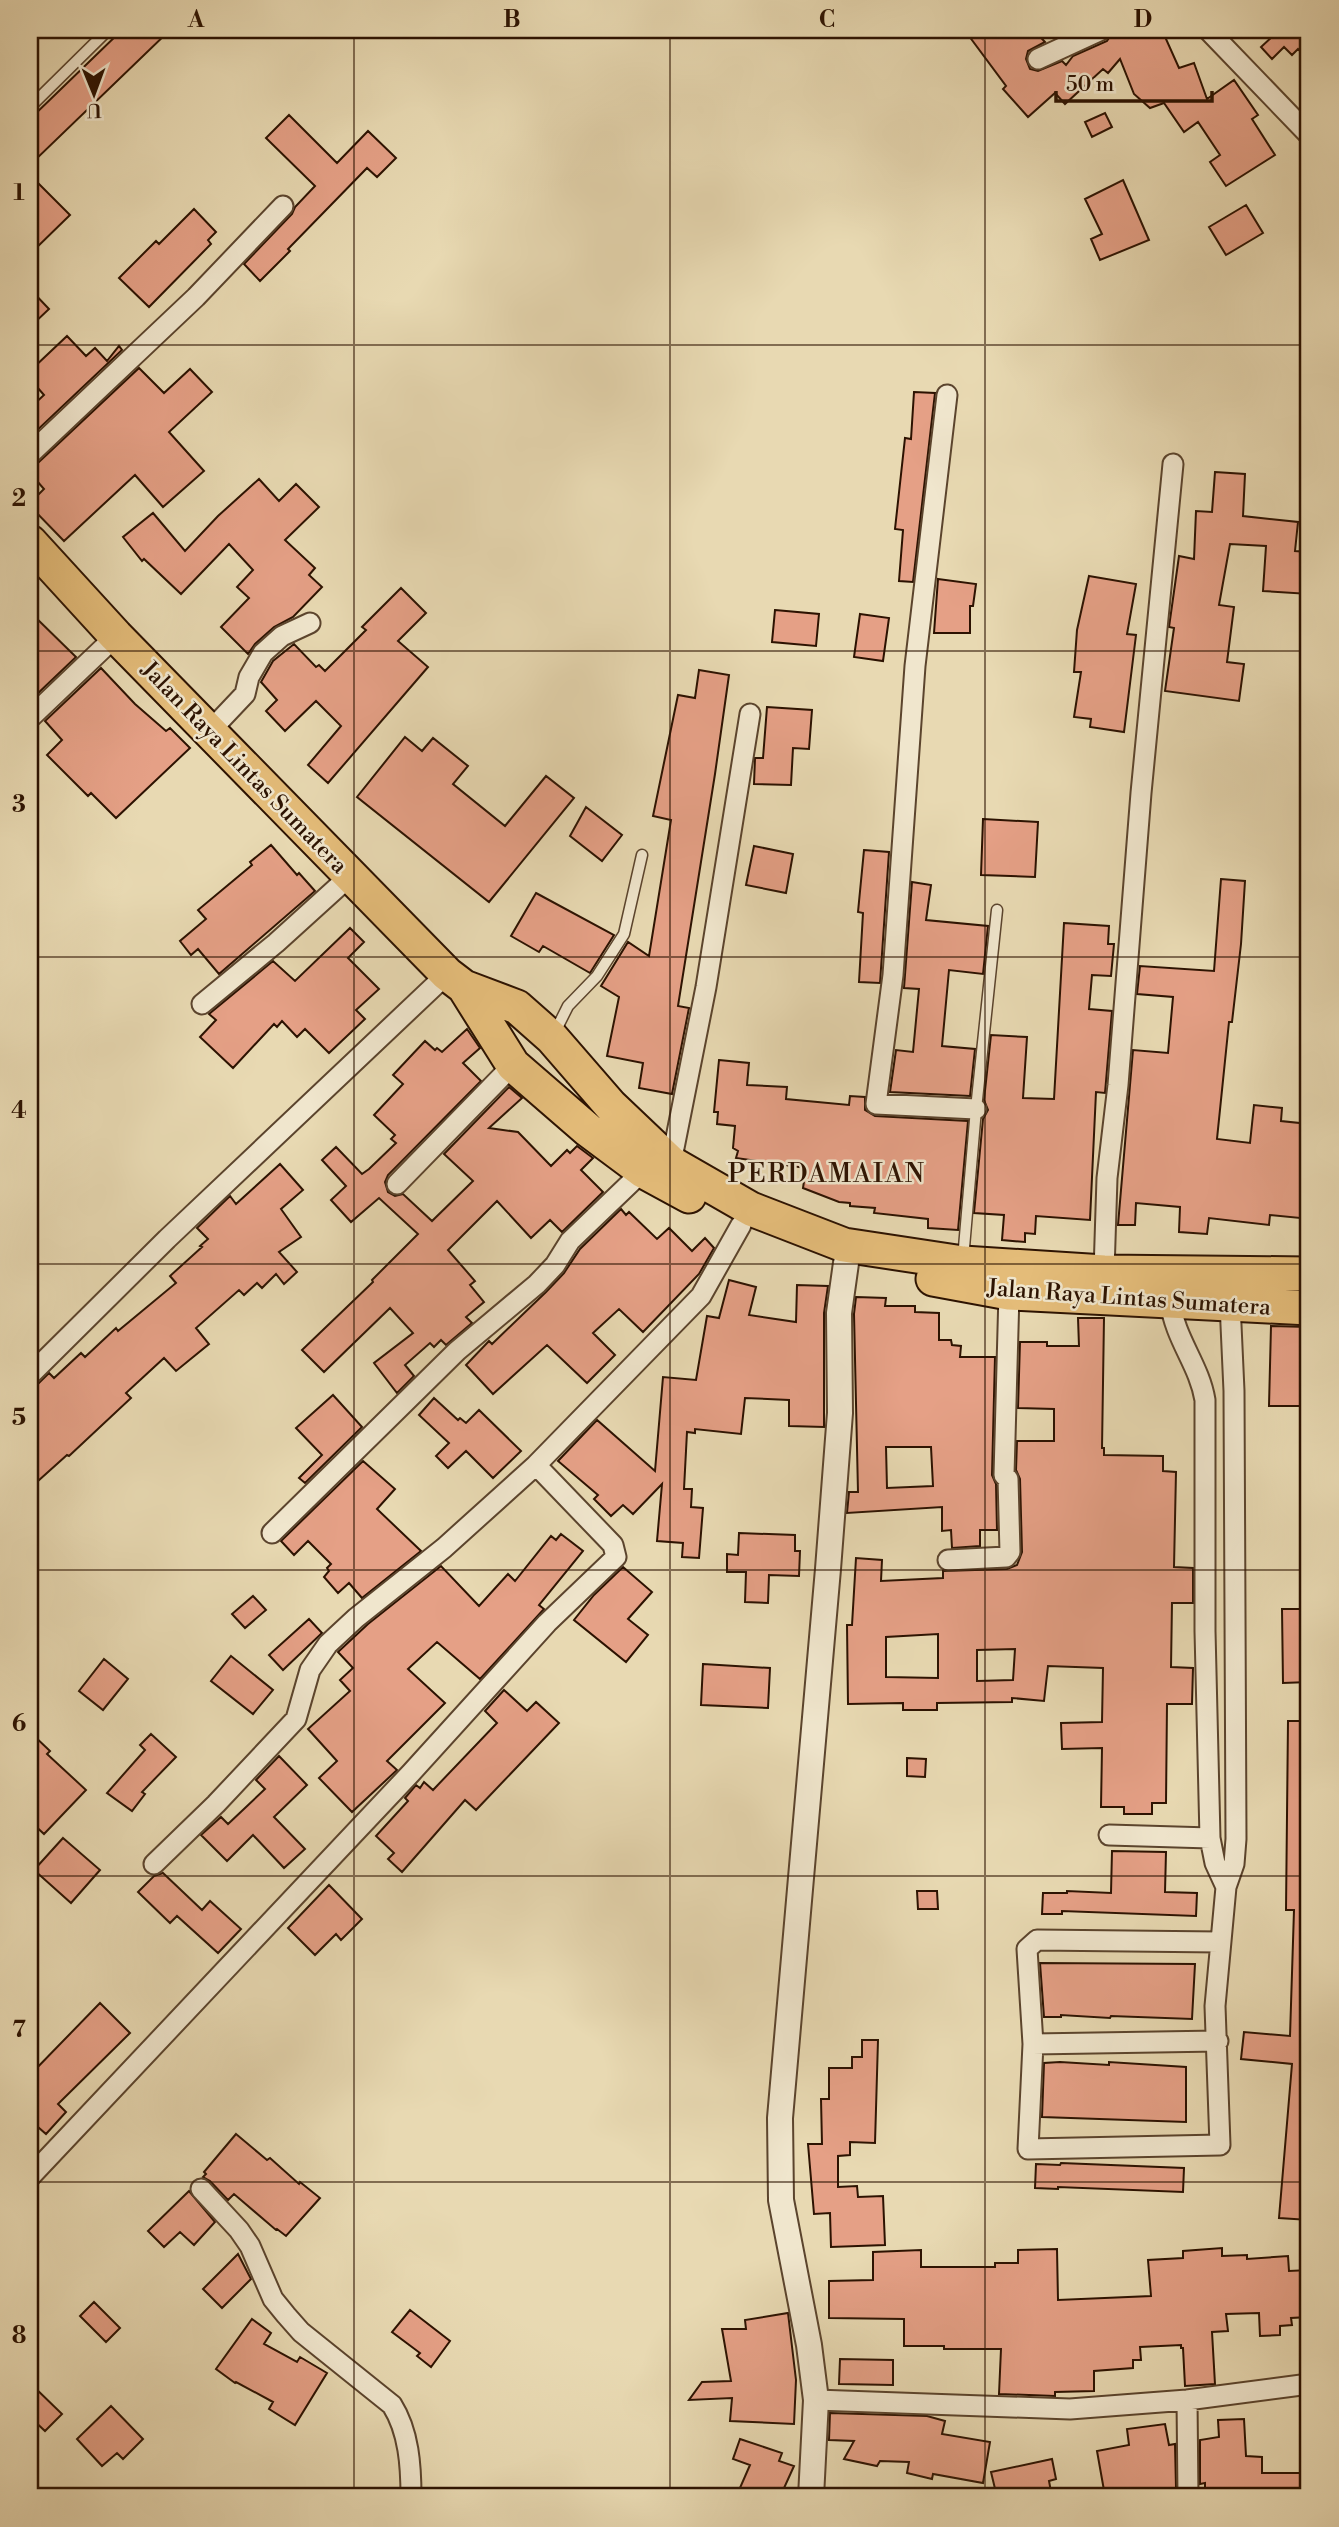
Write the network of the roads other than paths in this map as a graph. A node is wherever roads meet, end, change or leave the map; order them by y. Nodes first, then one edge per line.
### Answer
1 (108, 30) edge
2 (1101, 30) edge
3 (1208, 30) edge
4 (1038, 60) dead end
5 (30, 107) edge
6 (1309, 135) edge
7 (283, 206) dead end
8 (947, 395) dead end
9 (30, 454) edge
10 (1173, 464) dead end
11 (30, 542) edge
12 (310, 623) dead end
13 (116, 636) junction
14 (750, 714) dead end
15 (30, 718) edge
16 (210, 731) junction
17 (642, 855) dead end
18 (351, 875) junction
19 (997, 910) dead end
20 (455, 980) junction
21 (202, 1004) dead end
22 (552, 1038) junction
23 (513, 1065) junction
24 (976, 1109) junction
25 (657, 1167) junction
26 (397, 1184) dead end
27 (741, 1225) junction
28 (846, 1263) junction
29 (962, 1263) junction
30 (1104, 1272) junction
31 (1309, 1274) edge
32 (1009, 1293) junction
33 (1170, 1301) junction
34 (1230, 1303) junction
35 (1309, 1308) edge
36 (30, 1375) edge
37 (536, 1465) junction
38 (272, 1533) dead end
39 (948, 1560) dead end
40 (1109, 1835) dead end
41 (1210, 1838) junction
42 (154, 1864) dead end
43 (1226, 1887) junction
44 (1219, 1942) junction
45 (1218, 2041) junction
46 (1033, 2044) junction
47 (30, 2177) edge
48 (201, 2189) dead end
49 (1309, 2384) edge
50 (816, 2400) junction
51 (1187, 2400) junction
52 (411, 2497) edge
53 (811, 2497) edge
54 (1188, 2497) edge

1 - 5 lane
2 - 4 street
3 - 6 street
7 - 9 street
8 - 24 street
10 - 30 street
11 - 13 highway, Jalan Raya Lintas Sumatera
12 - 16 street
13 - 15 street
13 - 16 highway, Jalan Raya Lintas Sumatera
14 - 25 street
16 - 18 highway, Jalan Raya Lintas Sumatera
17 - 22 lane
18 - 20 highway, Jalan Raya Lintas Sumatera
18 - 21 street
19 - 24 lane
20 - 22 highway, Jalan Raya Lintas Sumatera
20 - 23 highway, Jalan Raya Lintas Sumatera
20 - 36 street
22 - 25 highway, Jalan Raya Lintas Sumatera
23 - 25 highway, Jalan Raya Lintas Sumatera
23 - 26 street
24 - 29 lane
25 - 27 highway, Jalan Raya Lintas Sumatera
25 - 29 highway, Jalan Raya Lintas Sumatera
25 - 38 street
27 - 28 highway, Jalan Raya Lintas Sumatera
27 - 37 street
28 - 32 highway, Jalan Raya Lintas Sumatera
28 - 50 street
29 - 30 highway, Jalan Raya Lintas Sumatera
30 - 31 highway, Jalan Raya Lintas Sumatera
32 - 33 highway, Jalan Raya Lintas Sumatera
32 - 39 street
33 - 34 highway, Jalan Raya Lintas Sumatera
33 - 41 street
34 - 35 highway, Jalan Raya Lintas Sumatera
34 - 43 street
37 - 42 street
37 - 47 street
40 - 41 street
41 - 43 street
43 - 44 street
44 - 45 street
44 - 46 street
45 - 46 street
45 - 46 street
48 - 52 street
49 - 51 street
50 - 51 street
50 - 53 street
51 - 54 street

